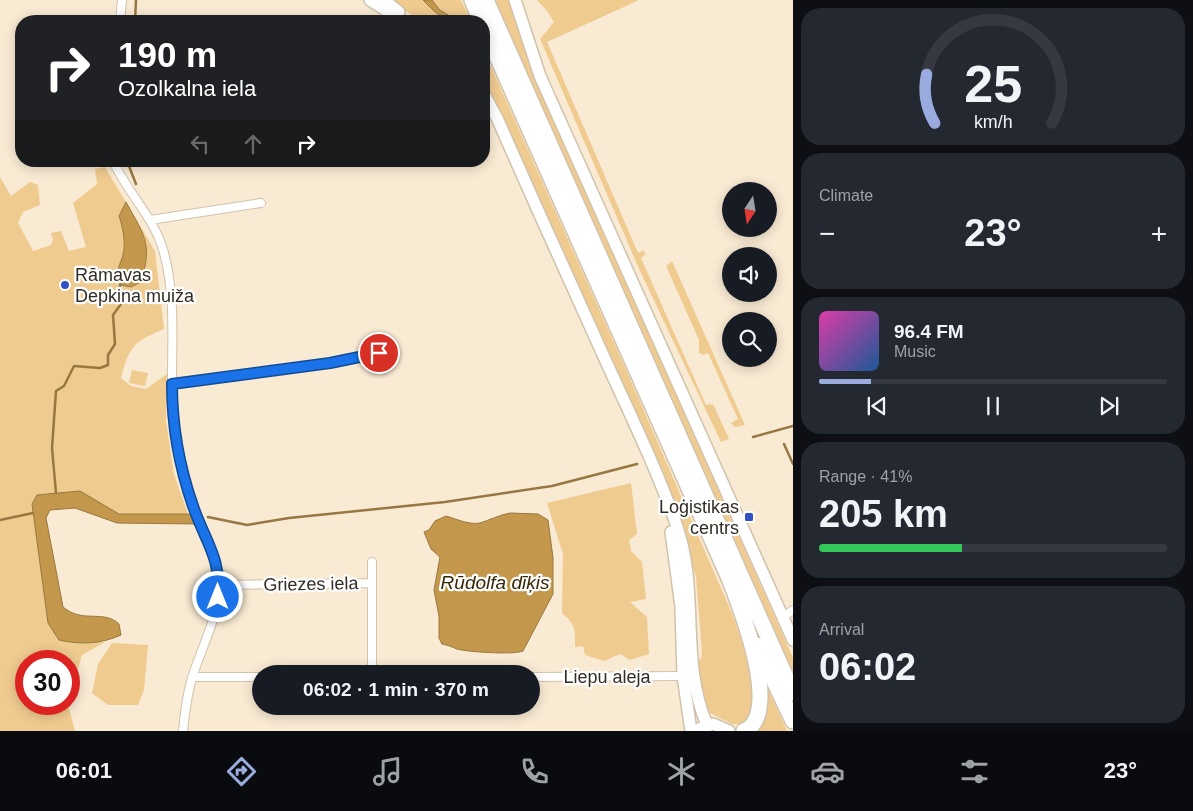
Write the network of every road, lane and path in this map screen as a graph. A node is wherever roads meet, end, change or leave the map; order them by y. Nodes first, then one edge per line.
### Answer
1 (122, 0) edge
2 (370, 0) edge
3 (384, 0) edge
4 (472, 0) edge
5 (486, 0) edge
6 (514, 0) edge
7 (121, 15) edge
8 (394, 15) edge
9 (403, 15) edge
10 (478, 15) edge
11 (490, 40) edge
12 (490, 105) edge
13 (116, 167) edge
14 (261, 203) dead end
15 (150, 220) junction
16 (379, 353) dead end
17 (172, 384) junction
18 (668, 505) junction
19 (372, 562) dead end
20 (372, 583) junction
21 (219, 585) junction
22 (740, 607) junction
23 (793, 610) edge
24 (782, 617) junction
25 (793, 640) edge
26 (372, 665) edge
27 (682, 676) junction
28 (192, 677) junction
29 (252, 677) edge
30 (540, 677) edge
31 (793, 693) edge
32 (793, 721) edge
33 (707, 725) junction
34 (183, 731) edge
35 (692, 731) edge
36 (729, 731) edge
37 (744, 731) edge

1 - 7 street
2 - 8 main road
3 - 9 main road
4 - 10 highway
5 - 31 highway
6 - 24 main road
11 - 22 highway
12 - 18 main road
13 - 15 street
14 - 15 street
15 - 17 street
16 - 17 street
17 - 21 street
18 - 27 main road
18 - 33 main road
19 - 20 street, Griezes iela
20 - 21 street, Griezes iela
20 - 26 street, Griezes iela
21 - 28 street
22 - 32 highway
22 - 37 highway
23 - 24 street
24 - 25 main road
27 - 30 street, Liepu aleja
27 - 35 main road
28 - 29 street
28 - 34 street
33 - 35 main road
33 - 36 main road

